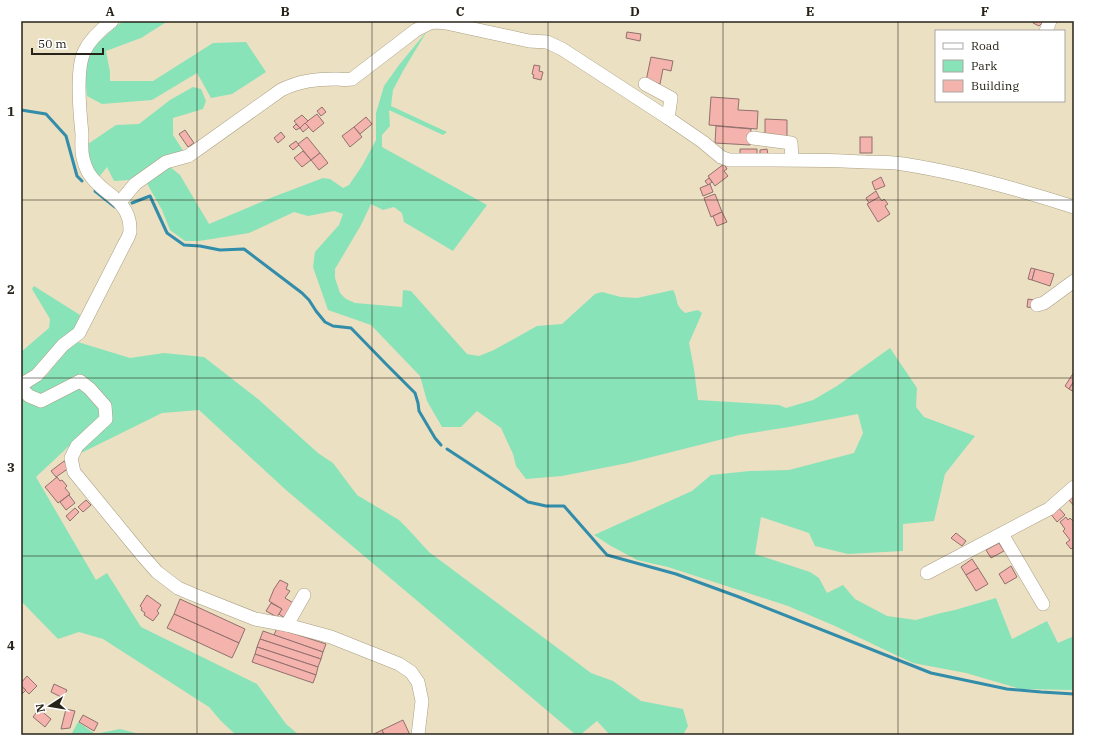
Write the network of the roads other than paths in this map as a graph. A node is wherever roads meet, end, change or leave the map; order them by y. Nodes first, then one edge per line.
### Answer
1 (112, 21) edge
2 (645, 84) dead end
3 (668, 118) junction
4 (753, 138) dead end
5 (792, 159) junction
6 (120, 202) junction
7 (1074, 207) edge
8 (1074, 282) edge
9 (1037, 305) dead end
10 (21, 386) edge
11 (1074, 487) edge
12 (1002, 534) junction
13 (927, 574) dead end
14 (304, 595) dead end
15 (1043, 604) dead end
16 (287, 625) junction
17 (418, 735) edge

1 - 6 street
2 - 3 street
3 - 5 street
3 - 6 street
4 - 5 street
5 - 7 street
6 - 10 street
8 - 9 street
10 - 16 street
11 - 12 street
12 - 13 street
12 - 15 street
14 - 16 street
16 - 17 street

